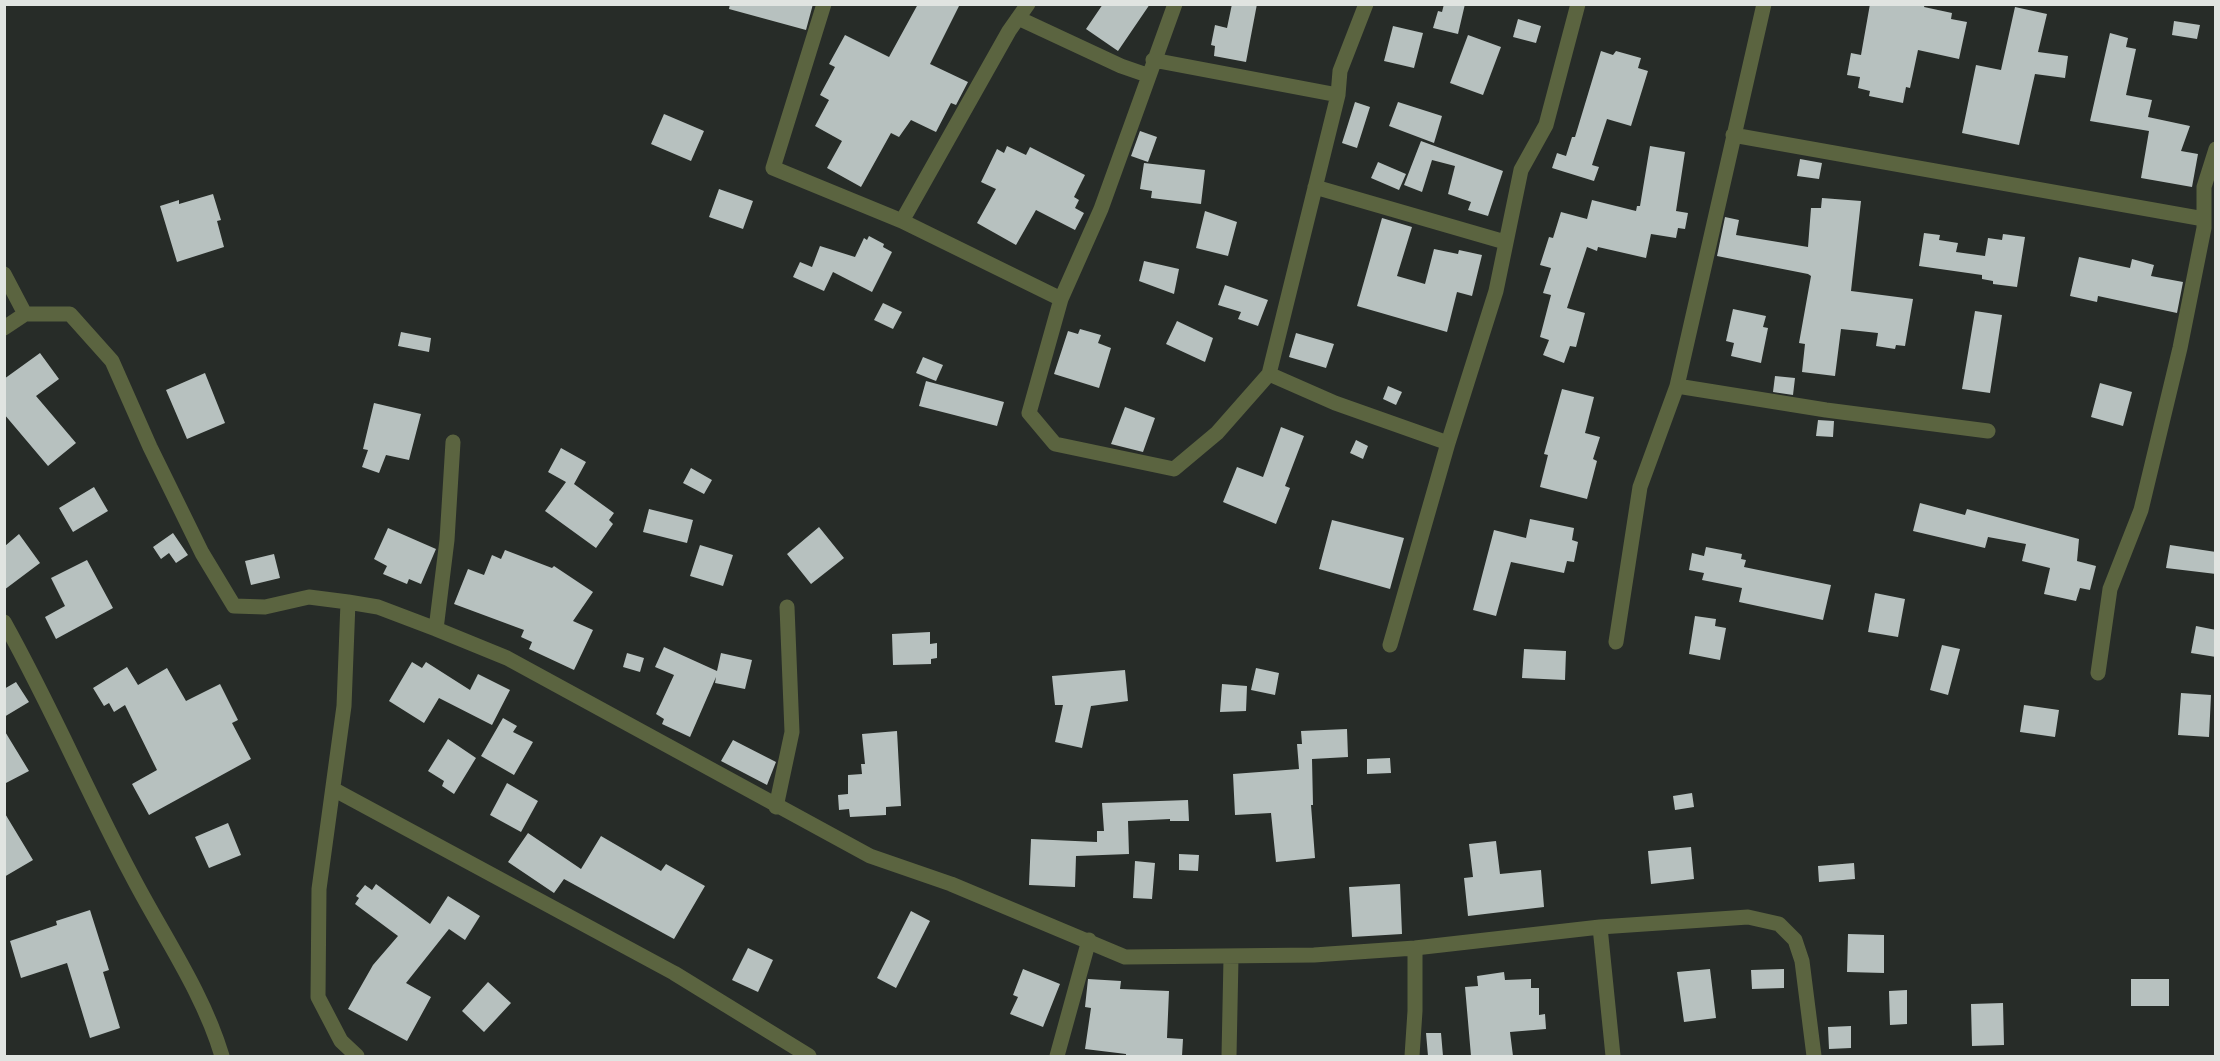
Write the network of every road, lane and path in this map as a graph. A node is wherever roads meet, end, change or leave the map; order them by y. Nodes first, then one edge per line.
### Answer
1 (824, 4) edge
2 (1028, 4) edge
3 (1175, 4) edge
4 (1366, 4) edge
5 (1578, 4) edge
6 (1764, 4) edge
7 (1018, 18) junction
8 (1153, 60) junction
9 (1147, 75) junction
10 (1338, 95) junction
11 (1733, 135) junction
12 (2216, 149) edge
13 (1315, 186) junction
14 (2204, 219) junction
15 (902, 221) junction
16 (1505, 242) junction
17 (4, 274) edge
18 (1061, 299) junction
19 (25, 314) junction
20 (4, 328) edge
21 (1269, 374) junction
22 (1677, 386) junction
23 (1988, 431) dead end
24 (453, 442) dead end
25 (1448, 442) junction
26 (348, 602) junction
27 (788, 607) dead end
28 (4, 622) edge
29 (436, 629) junction
30 (1616, 642) dead end
31 (1390, 645) dead end
32 (2098, 673) dead end
33 (333, 789) junction
34 (776, 807) junction
35 (1600, 927) junction
36 (1089, 940) junction
37 (1415, 948) junction
38 (1231, 958) junction
39 (222, 1056) edge
40 (357, 1056) edge
41 (808, 1056) edge
42 (1057, 1056) edge
43 (1229, 1056) edge
44 (1412, 1056) edge
45 (1613, 1056) edge
46 (1814, 1056) edge

1 - 15 street
2 - 7 street
3 - 8 street
4 - 10 street
5 - 16 street
6 - 11 street
7 - 9 street
7 - 15 street
8 - 9 street
8 - 10 street
9 - 18 street
10 - 13 street
11 - 14 street
11 - 22 street
12 - 14 street
13 - 16 street
13 - 21 street
14 - 32 street
15 - 18 street
16 - 25 street
17 - 19 street
18 - 21 street
19 - 20 street
19 - 26 street
21 - 25 street
22 - 23 street
22 - 30 street
24 - 29 street
25 - 31 street
26 - 29 street
26 - 33 street
27 - 34 street
28 - 39 street
29 - 34 street
33 - 40 street
33 - 41 street
34 - 36 street
35 - 37 street
35 - 45 street
35 - 46 street
36 - 38 street
36 - 42 street
37 - 38 street
37 - 44 street
38 - 43 street

